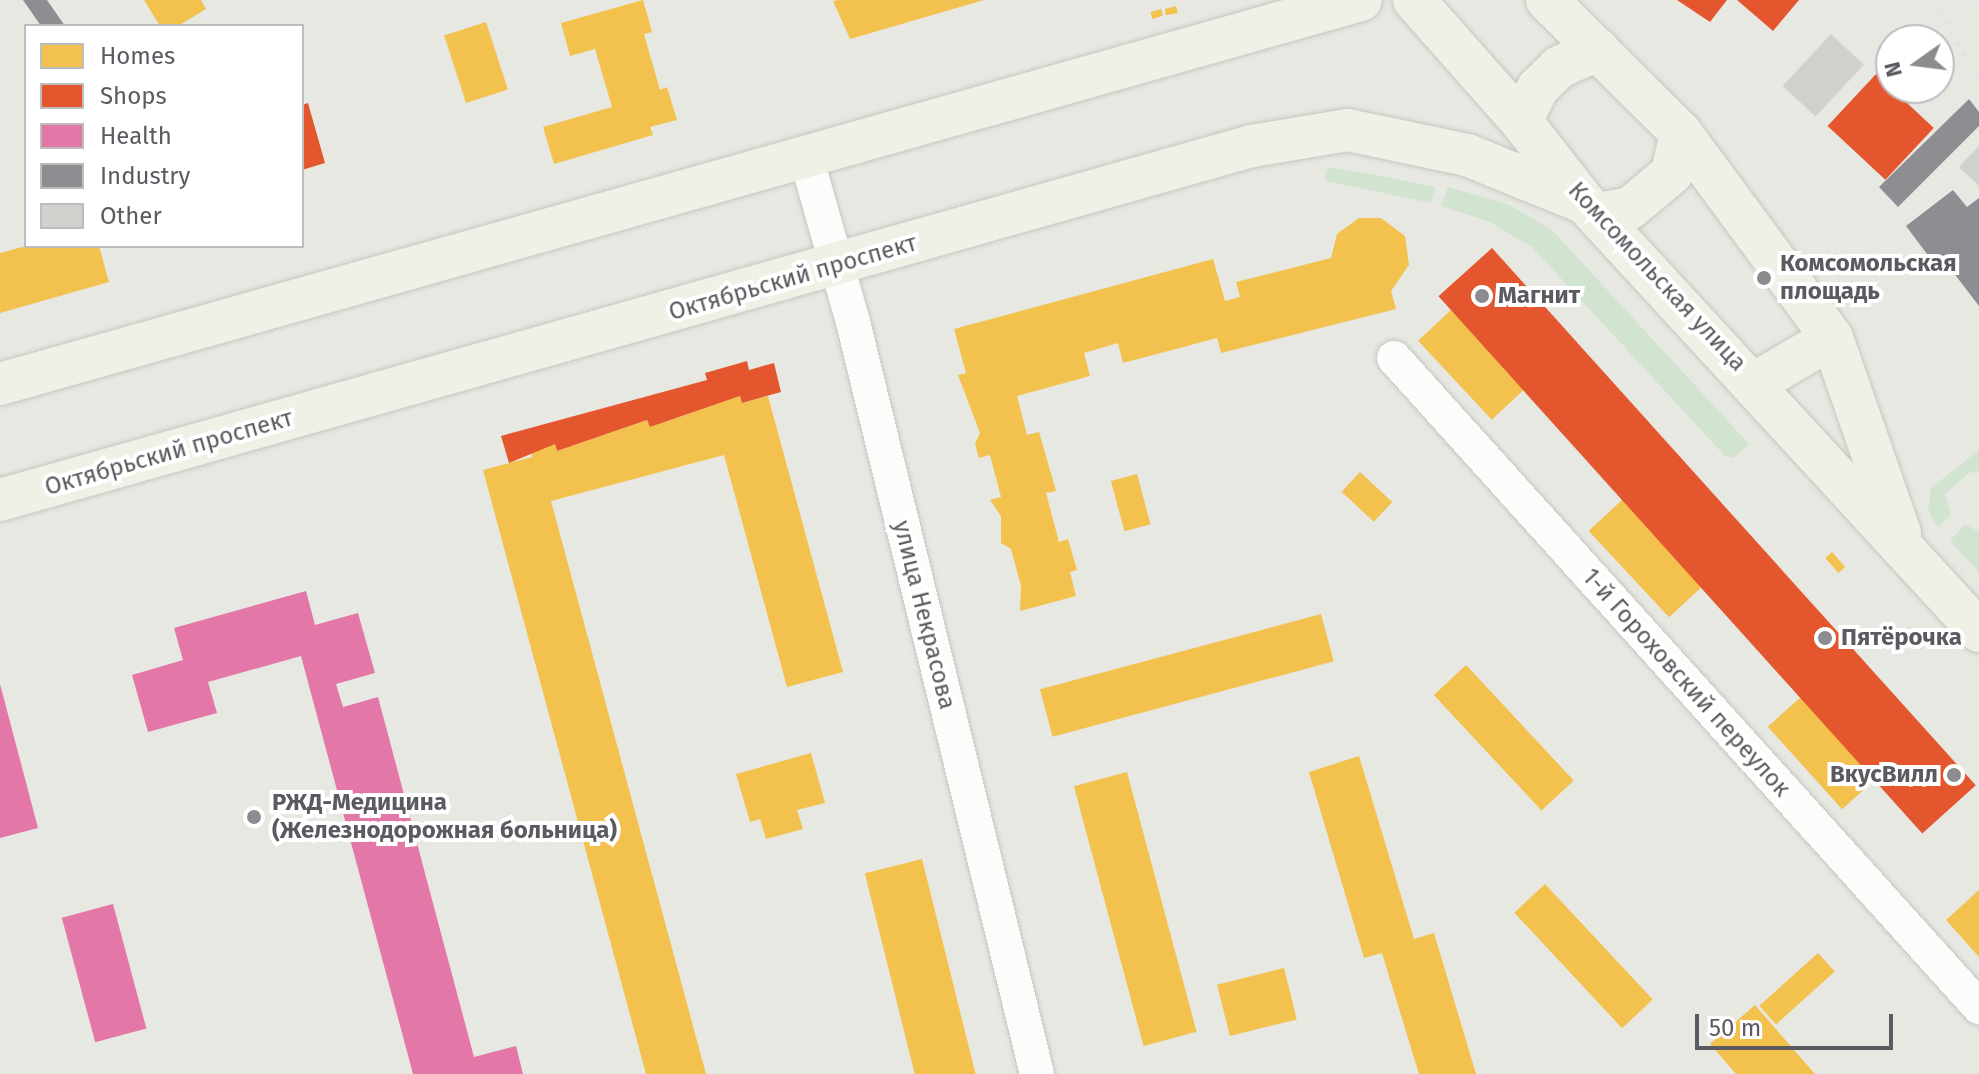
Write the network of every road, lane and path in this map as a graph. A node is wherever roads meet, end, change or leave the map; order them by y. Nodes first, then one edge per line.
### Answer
1 (1361, 0) edge
2 (1414, 0) edge
3 (1547, 0) edge
4 (1324, 6) edge
5 (1598, 50) junction
6 (1521, 121) junction
7 (1681, 133) junction
8 (806, 157) junction
9 (1591, 209) junction
10 (838, 266) junction
11 (1832, 338) junction
12 (1394, 358) dead end
13 (1755, 383) junction
14 (0, 384) edge
15 (0, 500) edge
16 (1906, 549) junction
17 (1979, 631) edge
18 (1979, 1007) edge
19 (1037, 1074) edge

1 - 4 main road
2 - 6 main road, Комсомольская улица
3 - 5 main road, Комсомольская улица
4 - 8 main road
5 - 6 main road
5 - 7 main road, Комсомольская улица
6 - 9 main road, Комсомольская улица
7 - 9 main road
7 - 11 main road, Комсомольская улица
8 - 10 street, улица Некрасова
8 - 14 main road
9 - 10 main road, Октябрьский проспект
9 - 13 main road, Комсомольская улица
10 - 15 main road, Октябрьский проспект
10 - 19 street, улица Некрасова
11 - 13 main road
11 - 16 main road, Комсомольская улица
12 - 18 street, 1-й Гороховский переулок
13 - 16 main road, Комсомольская улица
16 - 17 main road, Комсомольская улица

